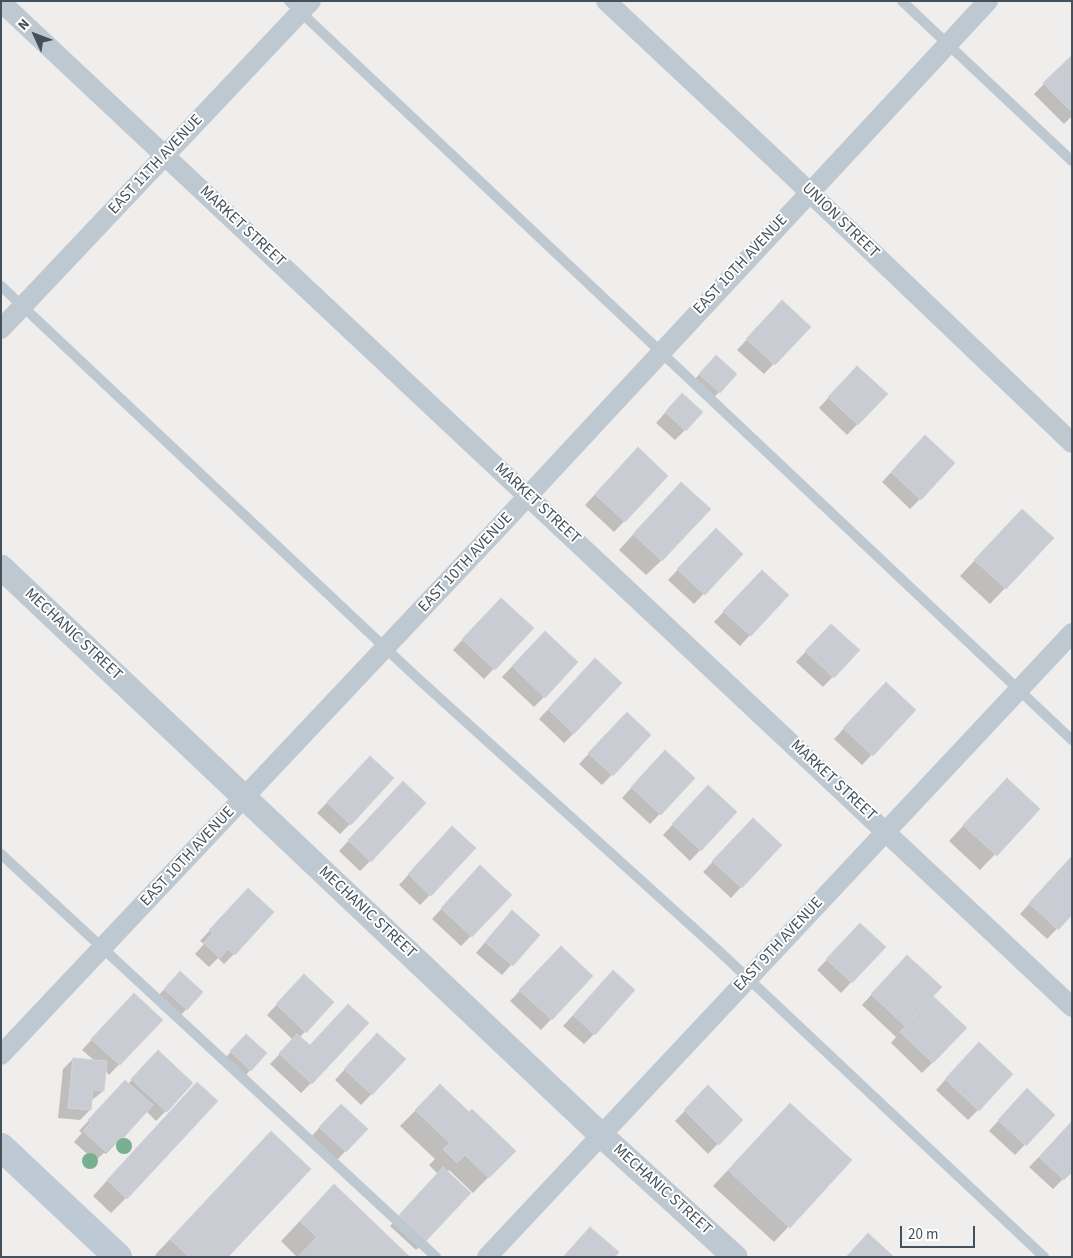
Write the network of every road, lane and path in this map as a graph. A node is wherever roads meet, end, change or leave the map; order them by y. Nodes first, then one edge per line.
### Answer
1 (606, 1) edge
2 (902, 1) edge
3 (988, 1) edge
4 (1, 2) edge
5 (300, 5) edge
6 (948, 44) junction
7 (165, 155) junction
8 (1072, 161) edge
9 (809, 192) junction
10 (1, 286) edge
11 (22, 306) junction
12 (1, 328) edge
13 (661, 352) junction
14 (1072, 443) edge
15 (528, 496) junction
16 (1, 568) edge
17 (1072, 633) edge
18 (386, 647) junction
19 (1018, 690) junction
20 (1072, 740) edge
21 (244, 797) junction
22 (886, 831) junction
23 (1, 854) edge
24 (102, 948) junction
25 (748, 979) junction
26 (1072, 1007) edge
27 (1, 1055) edge
28 (601, 1135) junction
29 (1, 1147) edge
30 (118, 1257) edge
31 (436, 1257) edge
32 (487, 1257) edge
33 (735, 1257) edge
34 (1044, 1257) edge

1 - 9 street, UNION STREET
2 - 6 lane
3 - 6 street, EAST 10TH AVENUE
4 - 7 street, MARKET STREET
5 - 7 street, EAST 11TH AVENUE
5 - 13 lane
6 - 8 lane
6 - 9 street, EAST 10TH AVENUE
7 - 11 street, EAST 11TH AVENUE
7 - 15 street, MARKET STREET
9 - 13 street, EAST 10TH AVENUE
9 - 14 street, UNION STREET
10 - 11 lane
11 - 12 street, EAST 11TH AVENUE
11 - 18 lane
13 - 15 street, EAST 10TH AVENUE
13 - 19 lane
15 - 18 street, EAST 10TH AVENUE
15 - 22 street, MARKET STREET
16 - 21 street, MECHANIC STREET
17 - 19 street, EAST 9TH AVENUE
18 - 21 street, EAST 10TH AVENUE
18 - 25 lane
19 - 20 lane
19 - 22 street, EAST 9TH AVENUE
21 - 24 street, EAST 10TH AVENUE
21 - 28 street, MECHANIC STREET
22 - 25 street, EAST 9TH AVENUE
22 - 26 street, MARKET STREET
23 - 24 lane
24 - 27 street, EAST 10TH AVENUE
24 - 31 lane
25 - 28 street, EAST 9TH AVENUE
25 - 34 lane
28 - 32 street, EAST 9TH AVENUE
28 - 33 street, MECHANIC STREET
29 - 30 main road

